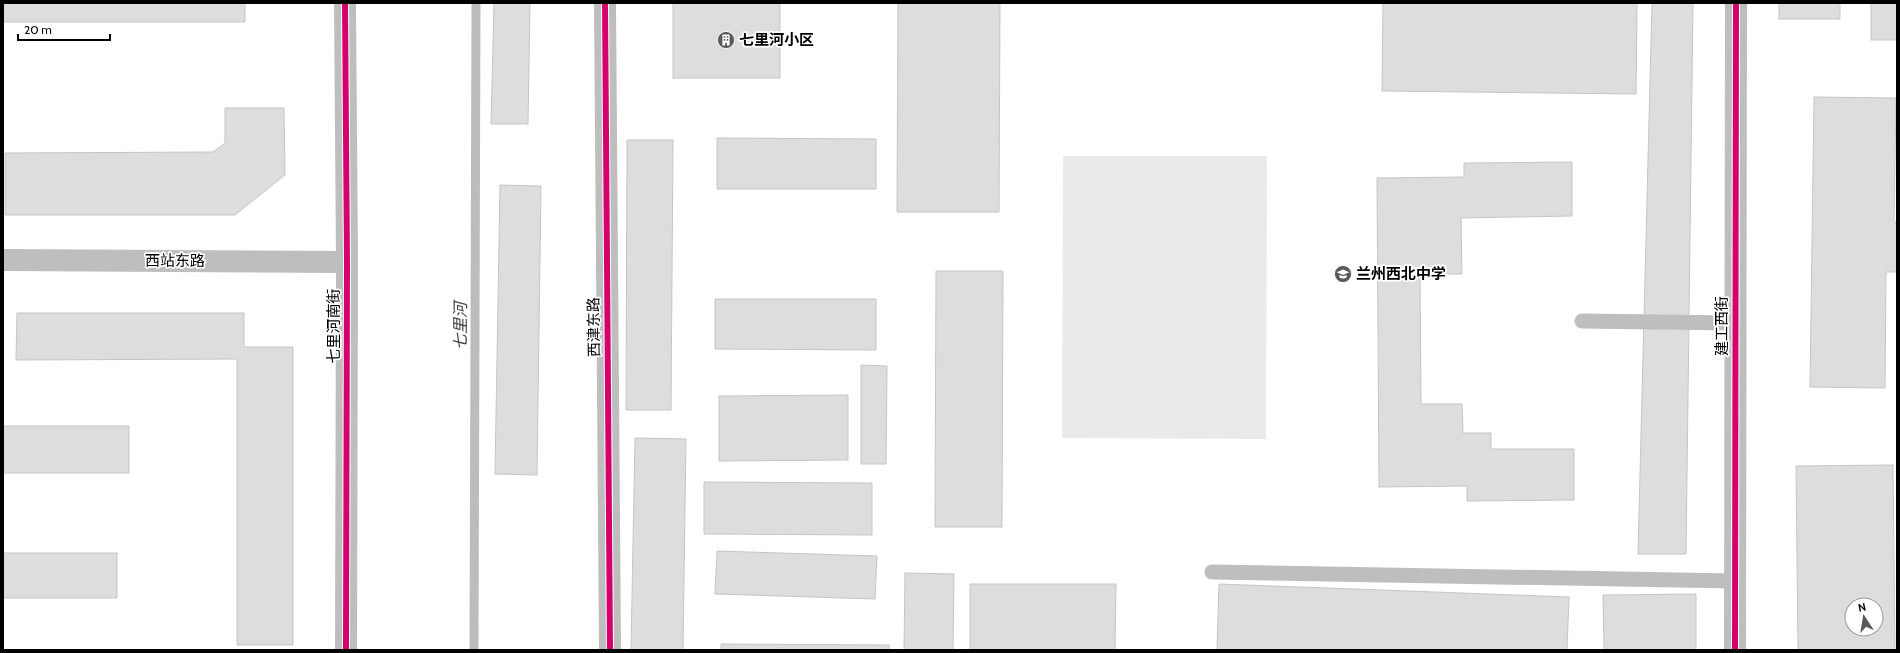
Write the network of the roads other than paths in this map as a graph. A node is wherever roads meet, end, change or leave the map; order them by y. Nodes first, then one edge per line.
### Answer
1 (345, 3) edge
2 (605, 3) edge
3 (1736, 3) edge
4 (3, 260) edge
5 (347, 262) junction
6 (1582, 321) dead end
7 (1736, 323) junction
8 (1212, 572) dead end
9 (1735, 581) junction
10 (346, 650) edge
11 (610, 650) edge
12 (1735, 650) edge

1 - 5 street, 七里河南街
2 - 11 street, 西津东路
3 - 7 street, 建工西街
4 - 5 street, 西站东路
5 - 10 street, 七里河南街
6 - 7 lane
7 - 9 street, 建工西街
8 - 9 lane
9 - 12 street, 建工西街

